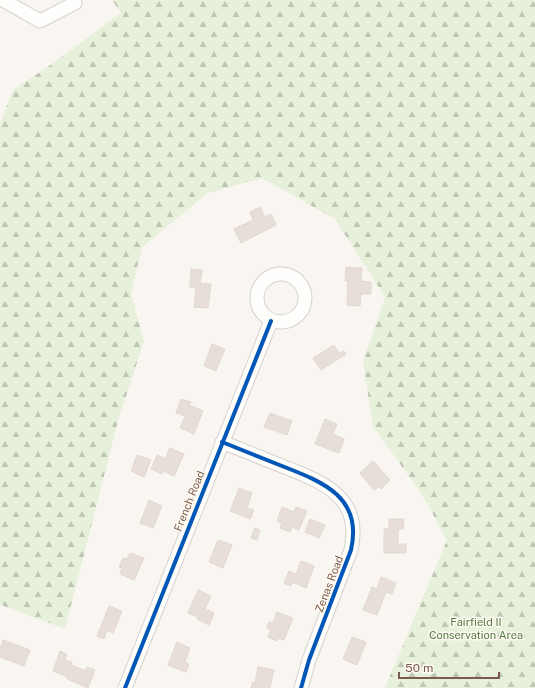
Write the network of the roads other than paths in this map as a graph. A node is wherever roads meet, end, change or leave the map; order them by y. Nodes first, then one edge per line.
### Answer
1 (3, 0) edge
2 (75, 2) dead end
3 (272, 321) dead end
4 (222, 442) junction
5 (125, 688) edge
6 (301, 688) edge

1 - 2 street
3 - 4 street, French Road
4 - 5 street, French Road
4 - 6 street, Zenas Road

